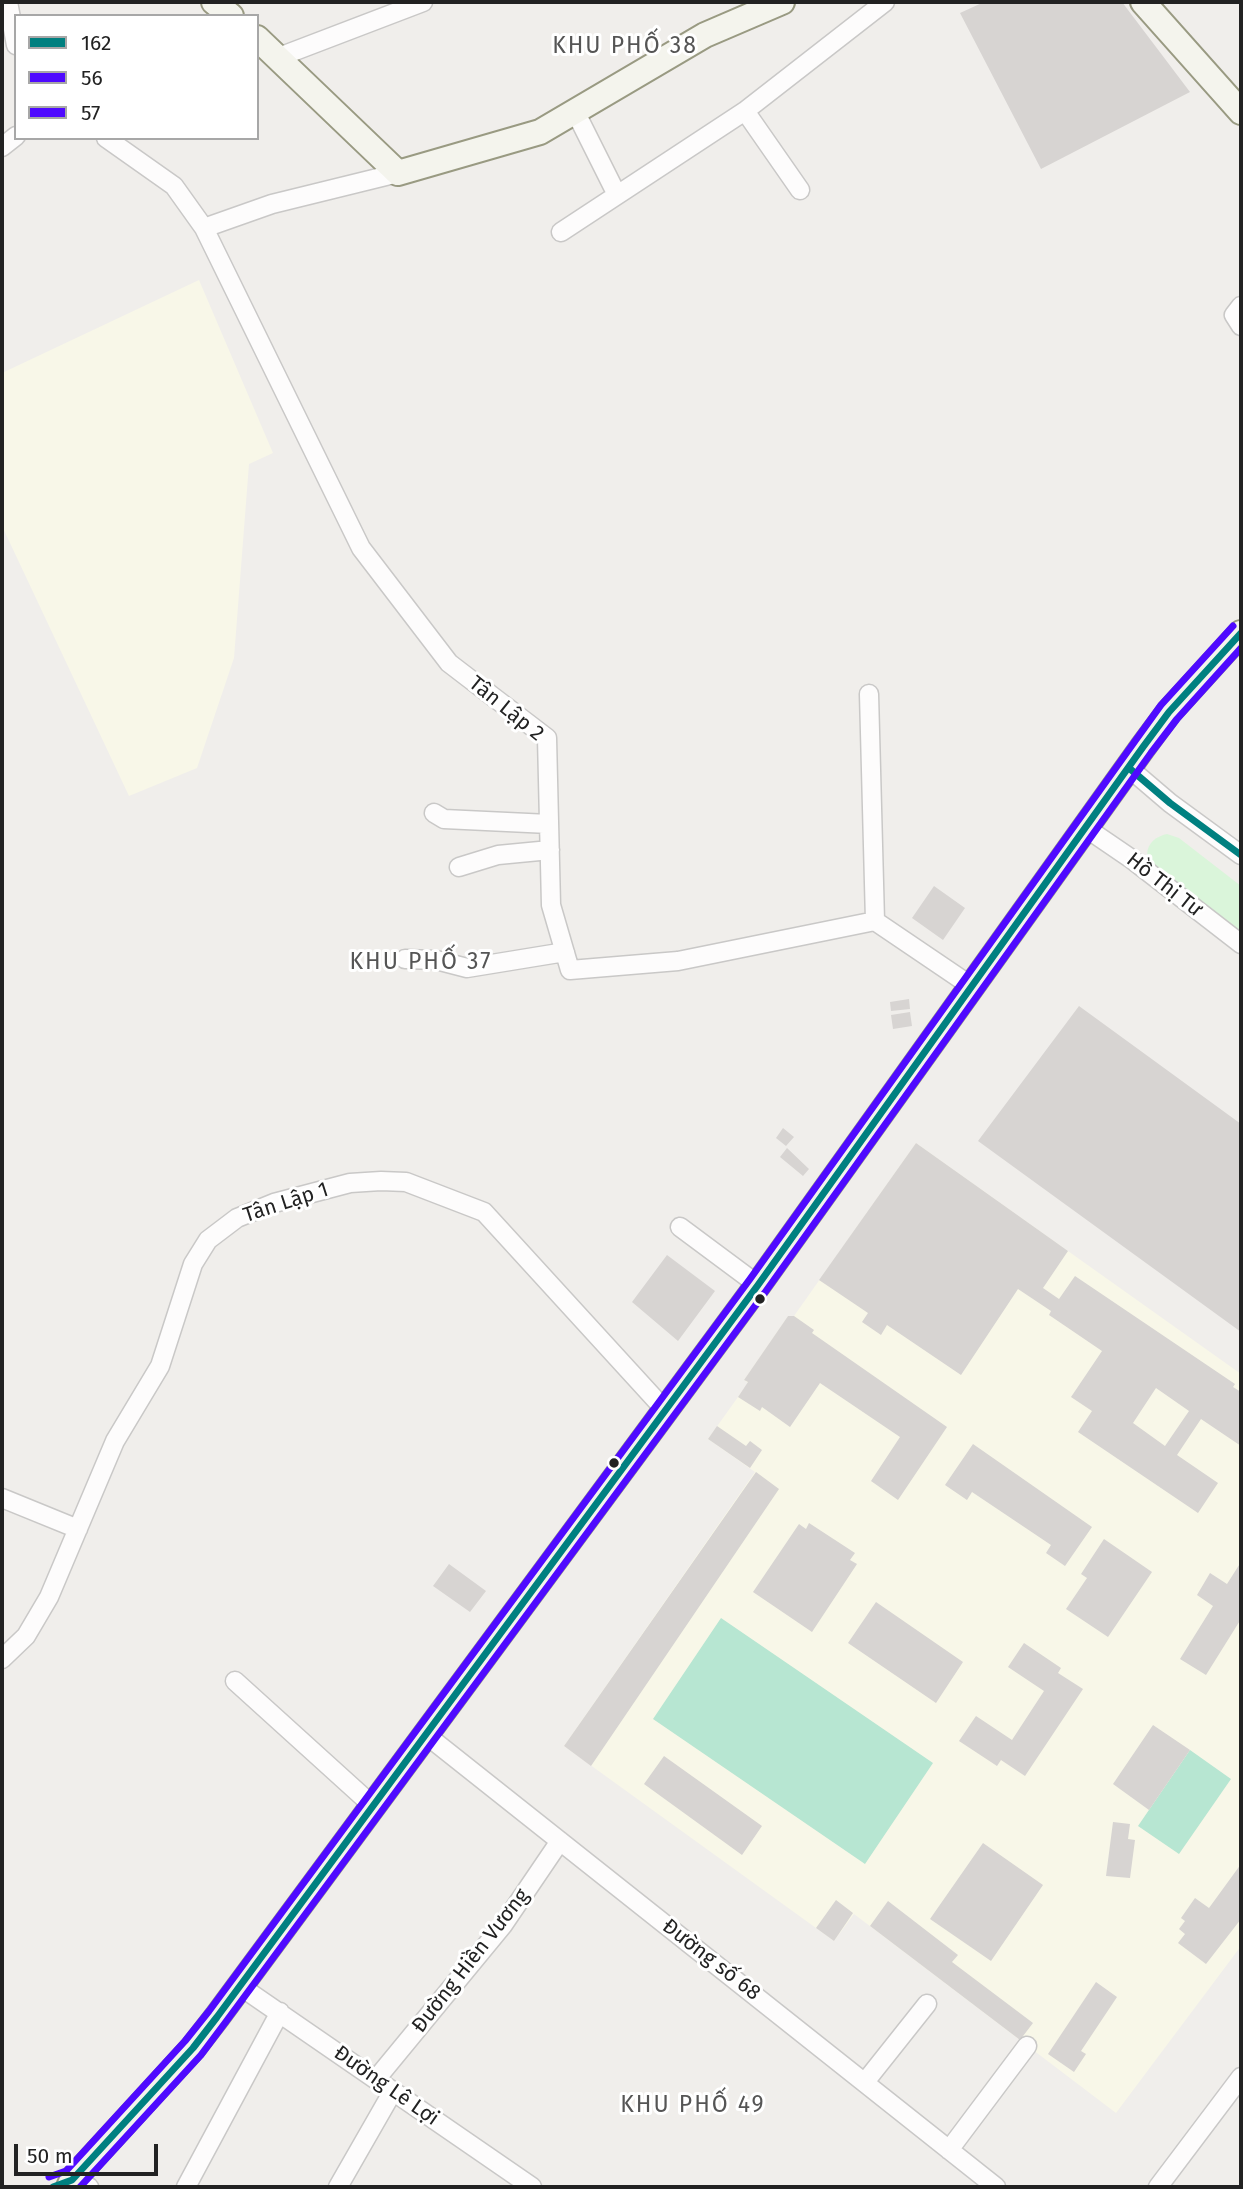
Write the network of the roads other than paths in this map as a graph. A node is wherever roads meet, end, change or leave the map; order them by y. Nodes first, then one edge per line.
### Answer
1 (8, 2) edge
2 (214, 2) edge
3 (423, 2) edge
4 (782, 2) edge
5 (885, 2) edge
6 (1143, 2) edge
7 (746, 9) edge
8 (229, 14) edge
9 (14, 34) edge
10 (259, 40) edge
11 (279, 57) junction
12 (575, 111) junction
13 (744, 111) junction
14 (1241, 112) edge
15 (109, 140) edge
16 (398, 173) junction
17 (800, 190) dead end
18 (617, 195) junction
19 (204, 228) junction
20 (561, 232) dead end
21 (1241, 306) edge
22 (1241, 326) edge
23 (1241, 633) edge
24 (869, 694) dead end
25 (1129, 768) junction
26 (434, 813) dead end
27 (549, 824) junction
28 (1086, 828) junction
29 (550, 850) junction
30 (1241, 855) edge
31 (459, 867) dead end
32 (875, 921) junction
33 (1241, 944) edge
34 (565, 952) junction
35 (405, 959) dead end
36 (971, 986) junction
37 (680, 1227) dead end
38 (758, 1285) junction
39 (665, 1410) junction
40 (2, 1497) edge
41 (78, 1529) junction
42 (2, 1659) edge
43 (235, 1681) dead end
44 (425, 1734) junction
45 (373, 1806) junction
46 (560, 1841) junction
47 (240, 1986) junction
48 (927, 2004) dead end
49 (279, 2012) junction
50 (1027, 2046) dead end
51 (1241, 2077) edge
52 (377, 2078) junction
53 (865, 2082) junction
54 (393, 2091) junction
55 (949, 2150) junction
56 (70, 2185) edge
57 (186, 2187) edge
58 (338, 2187) edge
59 (532, 2187) edge
60 (996, 2187) edge
61 (1158, 2187) edge

1 - 9 street
2 - 8 main road
3 - 11 street
4 - 7 main road
5 - 13 street
6 - 14 main road
7 - 12 main road
10 - 11 main road
11 - 16 main road
12 - 16 main road
12 - 18 street
13 - 17 street
13 - 18 street
15 - 19 street, Tân Lập 2
16 - 19 street
18 - 20 street
19 - 27 street, Tân Lập 2
21 - 22 street
23 - 25 main road
24 - 32 street
25 - 28 main road
25 - 30 street
26 - 27 street
27 - 29 street, Tân Lập 2
28 - 33 street, Hồ Thị Tư
28 - 36 main road
29 - 31 street
29 - 34 street, Tân Lập 2
32 - 34 street
32 - 36 street
34 - 35 street
36 - 38 main road
37 - 38 street
38 - 39 main road
39 - 41 street, Tân Lập 1
39 - 44 main road
40 - 41 street
41 - 42 street, Tân Lập 1
43 - 45 street
44 - 45 main road
44 - 46 street, Đường số 68
45 - 47 main road
46 - 52 street, Đường Hiền Vương
46 - 53 street, Đường số 68
47 - 49 street, Đường Lê Lợi
47 - 56 main road
48 - 53 street
49 - 52 street, Đường Lê Lợi
49 - 57 street
50 - 55 street
51 - 61 street
52 - 54 street, Đường Lê Lợi
53 - 55 street, Đường số 68
54 - 58 street
54 - 59 street, Đường Lê Lợi
55 - 60 street, Đường số 68

